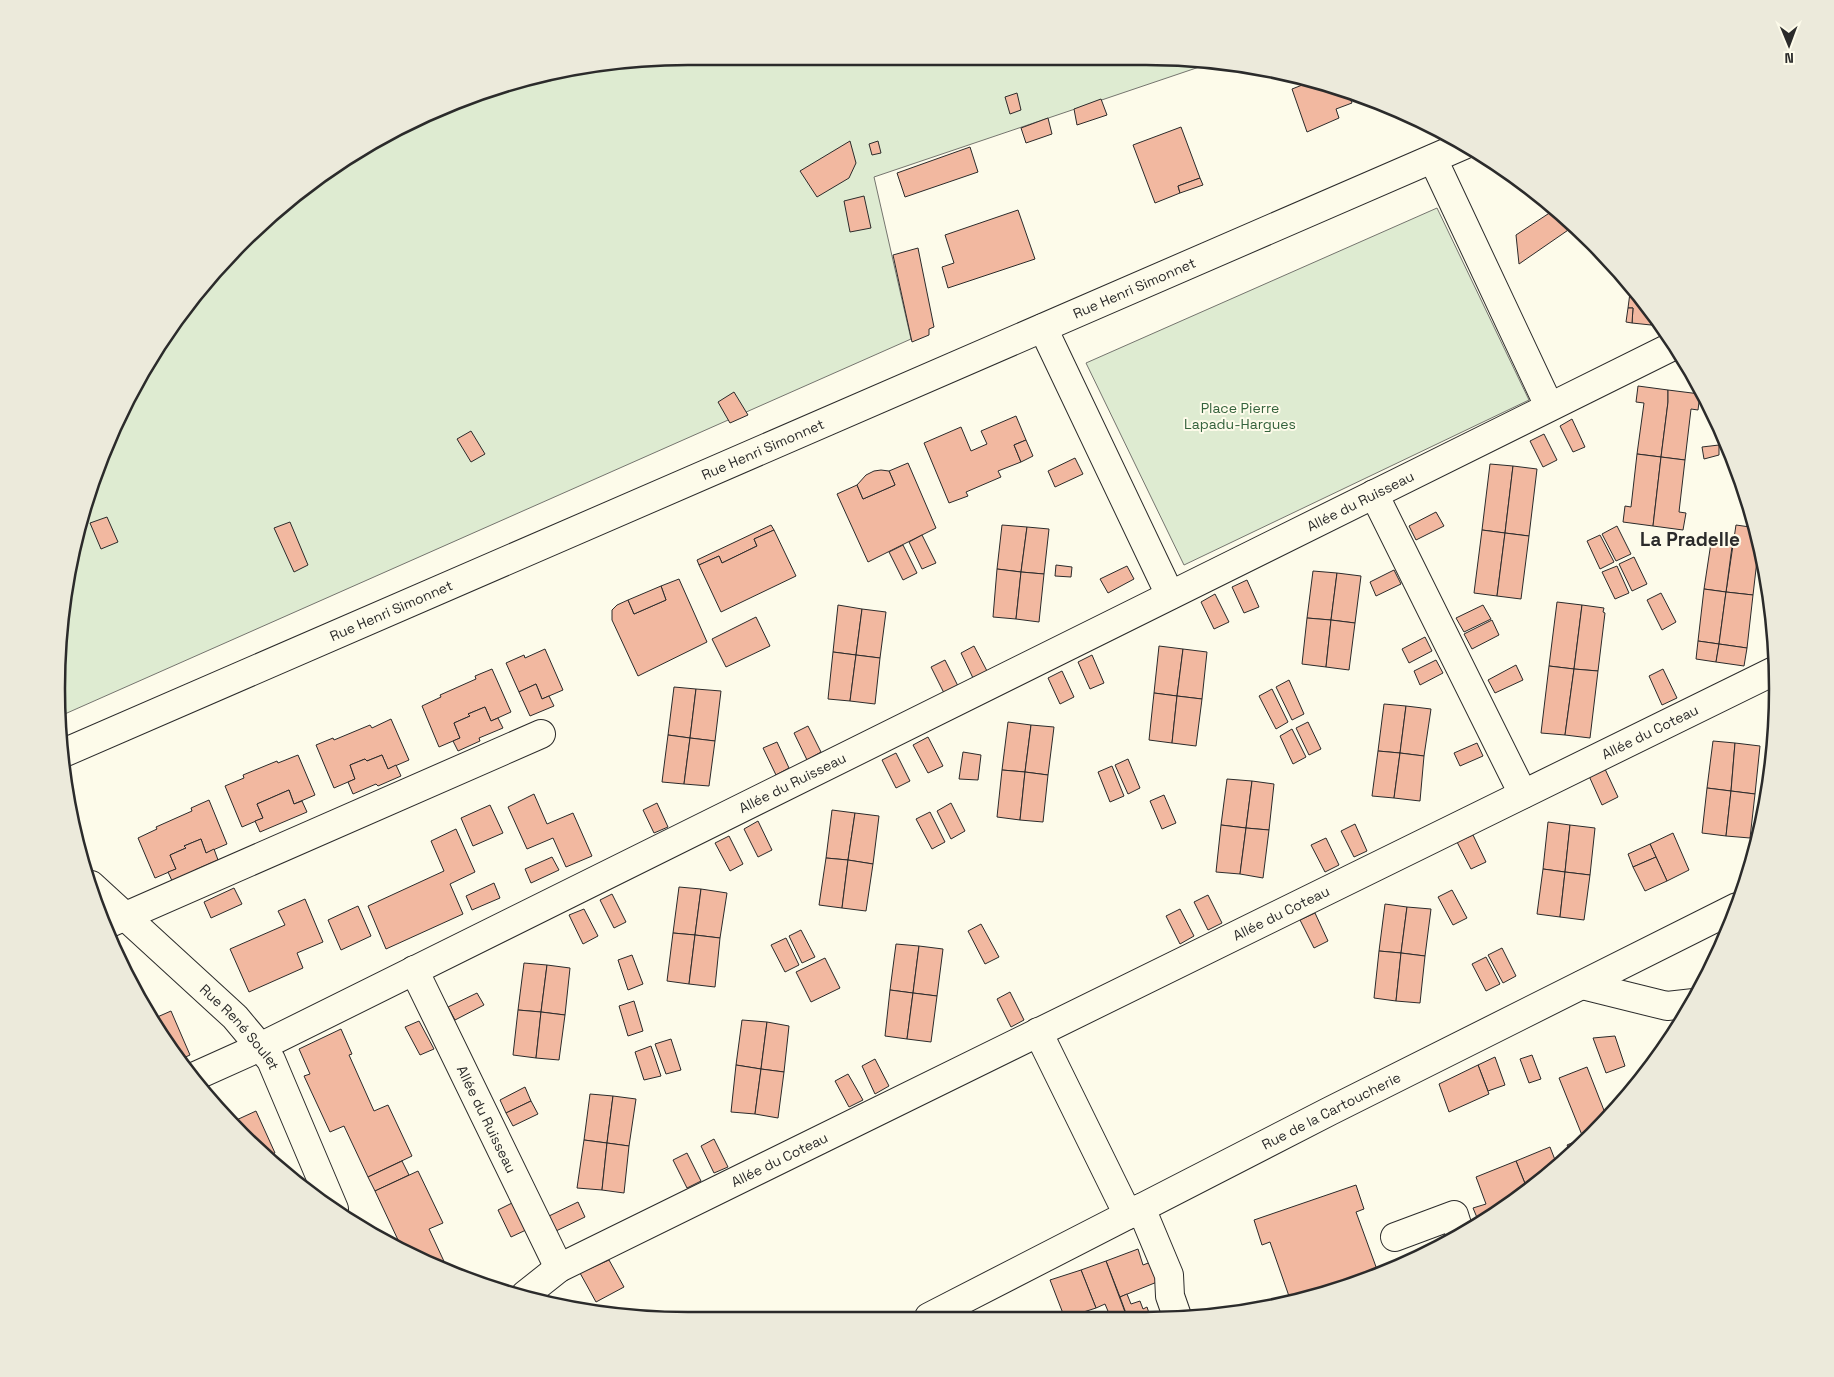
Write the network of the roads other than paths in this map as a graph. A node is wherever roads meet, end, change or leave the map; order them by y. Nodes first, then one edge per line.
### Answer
1 (1457, 149) edge
2 (1433, 159) junction
3 (1043, 328) junction
4 (1668, 348) edge
5 (1549, 406) junction
6 (1374, 494) junction
7 (1170, 595) junction
8 (1769, 674) edge
9 (541, 734) dead end
10 (68, 751) edge
11 (1523, 794) junction
12 (105, 907) edge
13 (1728, 912) edge
14 (114, 921) edge
15 (414, 970) junction
16 (1582, 985) junction
17 (1682, 1004) edge
18 (1038, 1032) junction
19 (260, 1047) junction
20 (199, 1074) edge
21 (329, 1198) edge
22 (1134, 1212) junction
23 (1458, 1227) edge
24 (1395, 1237) dead end
25 (559, 1268) junction
26 (529, 1292) edge
27 (973, 1307) edge
28 (1175, 1311) edge
29 (951, 1312) edge

1 - 2 street, Rue Henri Simonnet
2 - 3 street, Rue Henri Simonnet
2 - 5 street
3 - 7 street
3 - 10 street, Rue Henri Simonnet
4 - 5 street, Allée du Ruisseau
5 - 6 street, Allée du Ruisseau
6 - 7 street, Allée du Ruisseau
6 - 11 street
7 - 15 street, Allée du Ruisseau
8 - 11 street, Allée du Coteau
9 - 14 street
11 - 18 street, Allée du Coteau
12 - 14 street, Rue René Soulet
13 - 16 street, Rue de la Cartoucherie
14 - 19 street, Rue René Soulet
15 - 19 street, Allée du Ruisseau
15 - 25 street, Allée du Ruisseau
16 - 17 street
16 - 22 street, Rue de la Cartoucherie
18 - 22 street
18 - 25 street, Allée du Coteau
19 - 20 street, Allée du Ruisseau
19 - 21 street, Rue René Soulet
22 - 27 street, Rue de la Cartoucherie
22 - 28 street
23 - 24 street
25 - 26 street, Allée du Coteau
27 - 29 street, Rue de la Cartoucherie

